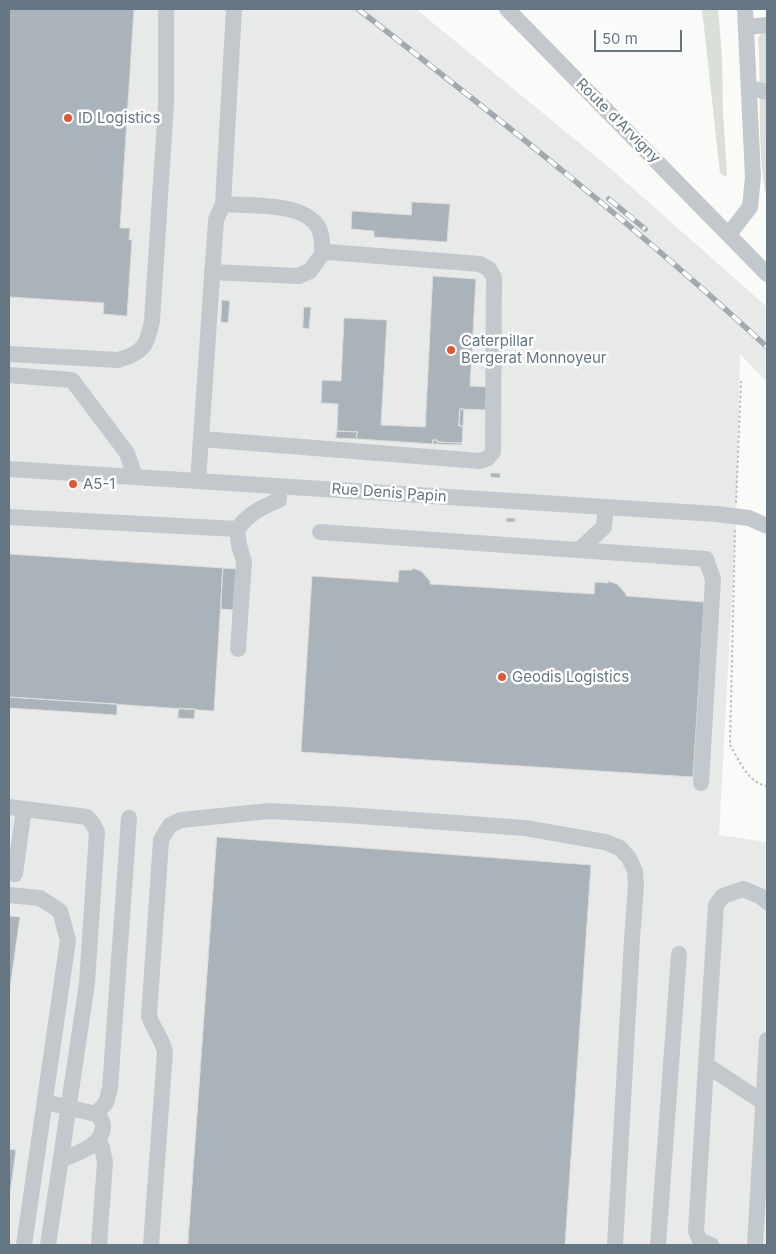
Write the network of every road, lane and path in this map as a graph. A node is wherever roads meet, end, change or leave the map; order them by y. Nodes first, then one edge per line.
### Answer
1 (166, 9) edge
2 (234, 9) edge
3 (507, 9) edge
4 (745, 9) edge
5 (765, 25) edge
6 (746, 26) junction
7 (750, 88) junction
8 (767, 92) edge
9 (223, 204) junction
10 (729, 234) junction
11 (322, 254) junction
12 (212, 272) junction
13 (767, 274) edge
14 (9, 354) edge
15 (9, 376) edge
16 (741, 381) dead end
17 (201, 439) junction
18 (9, 469) edge
19 (135, 477) junction
20 (198, 481) junction
21 (279, 486) junction
22 (606, 507) junction
23 (735, 516) junction
24 (9, 517) edge
25 (767, 526) edge
26 (237, 529) junction
27 (320, 532) dead end
28 (579, 550) junction
29 (238, 649) dead end
30 (701, 783) dead end
31 (767, 786) edge
32 (16, 808) edge
33 (129, 818) dead end
34 (14, 840) edge
35 (9, 873) edge
36 (9, 895) edge
37 (767, 902) edge
38 (679, 954) dead end
39 (767, 1040) edge
40 (706, 1065) junction
41 (45, 1102) junction
42 (763, 1102) junction
43 (68, 1107) junction
44 (96, 1114) junction
45 (98, 1140) junction
46 (60, 1160) junction
47 (704, 1244) edge
48 (24, 1245) edge
49 (48, 1245) edge
50 (99, 1245) edge
51 (151, 1245) edge
52 (615, 1245) edge
53 (658, 1245) edge
54 (755, 1245) edge

1 - 14 street
2 - 9 street
3 - 10 street, Route d'Arvigny
4 - 6 street
5 - 6 street
6 - 7 street
7 - 8 street
7 - 10 street
9 - 11 street
9 - 12 street
10 - 13 street, Route d'Arvigny
11 - 12 street
11 - 17 street
12 - 17 street
15 - 19 street
16 - 23 path
17 - 20 street
18 - 19 street, Rue Denis Papin
19 - 20 street, Rue Denis Papin
20 - 21 street, Rue Denis Papin
21 - 22 street, Rue Denis Papin
21 - 26 street
22 - 23 street, Rue Denis Papin
22 - 28 street
23 - 25 street, Rue Denis Papin
23 - 31 path
24 - 26 street
26 - 29 street
27 - 28 street
28 - 30 street
32 - 34 street
32 - 43 street
33 - 44 street
34 - 35 street
36 - 41 street
37 - 40 street
38 - 53 street
39 - 42 street
40 - 42 street
40 - 47 street
41 - 43 street
41 - 48 street
42 - 54 street
43 - 44 street
43 - 46 street
44 - 45 street
45 - 46 street
45 - 50 street
46 - 49 street
51 - 52 street

